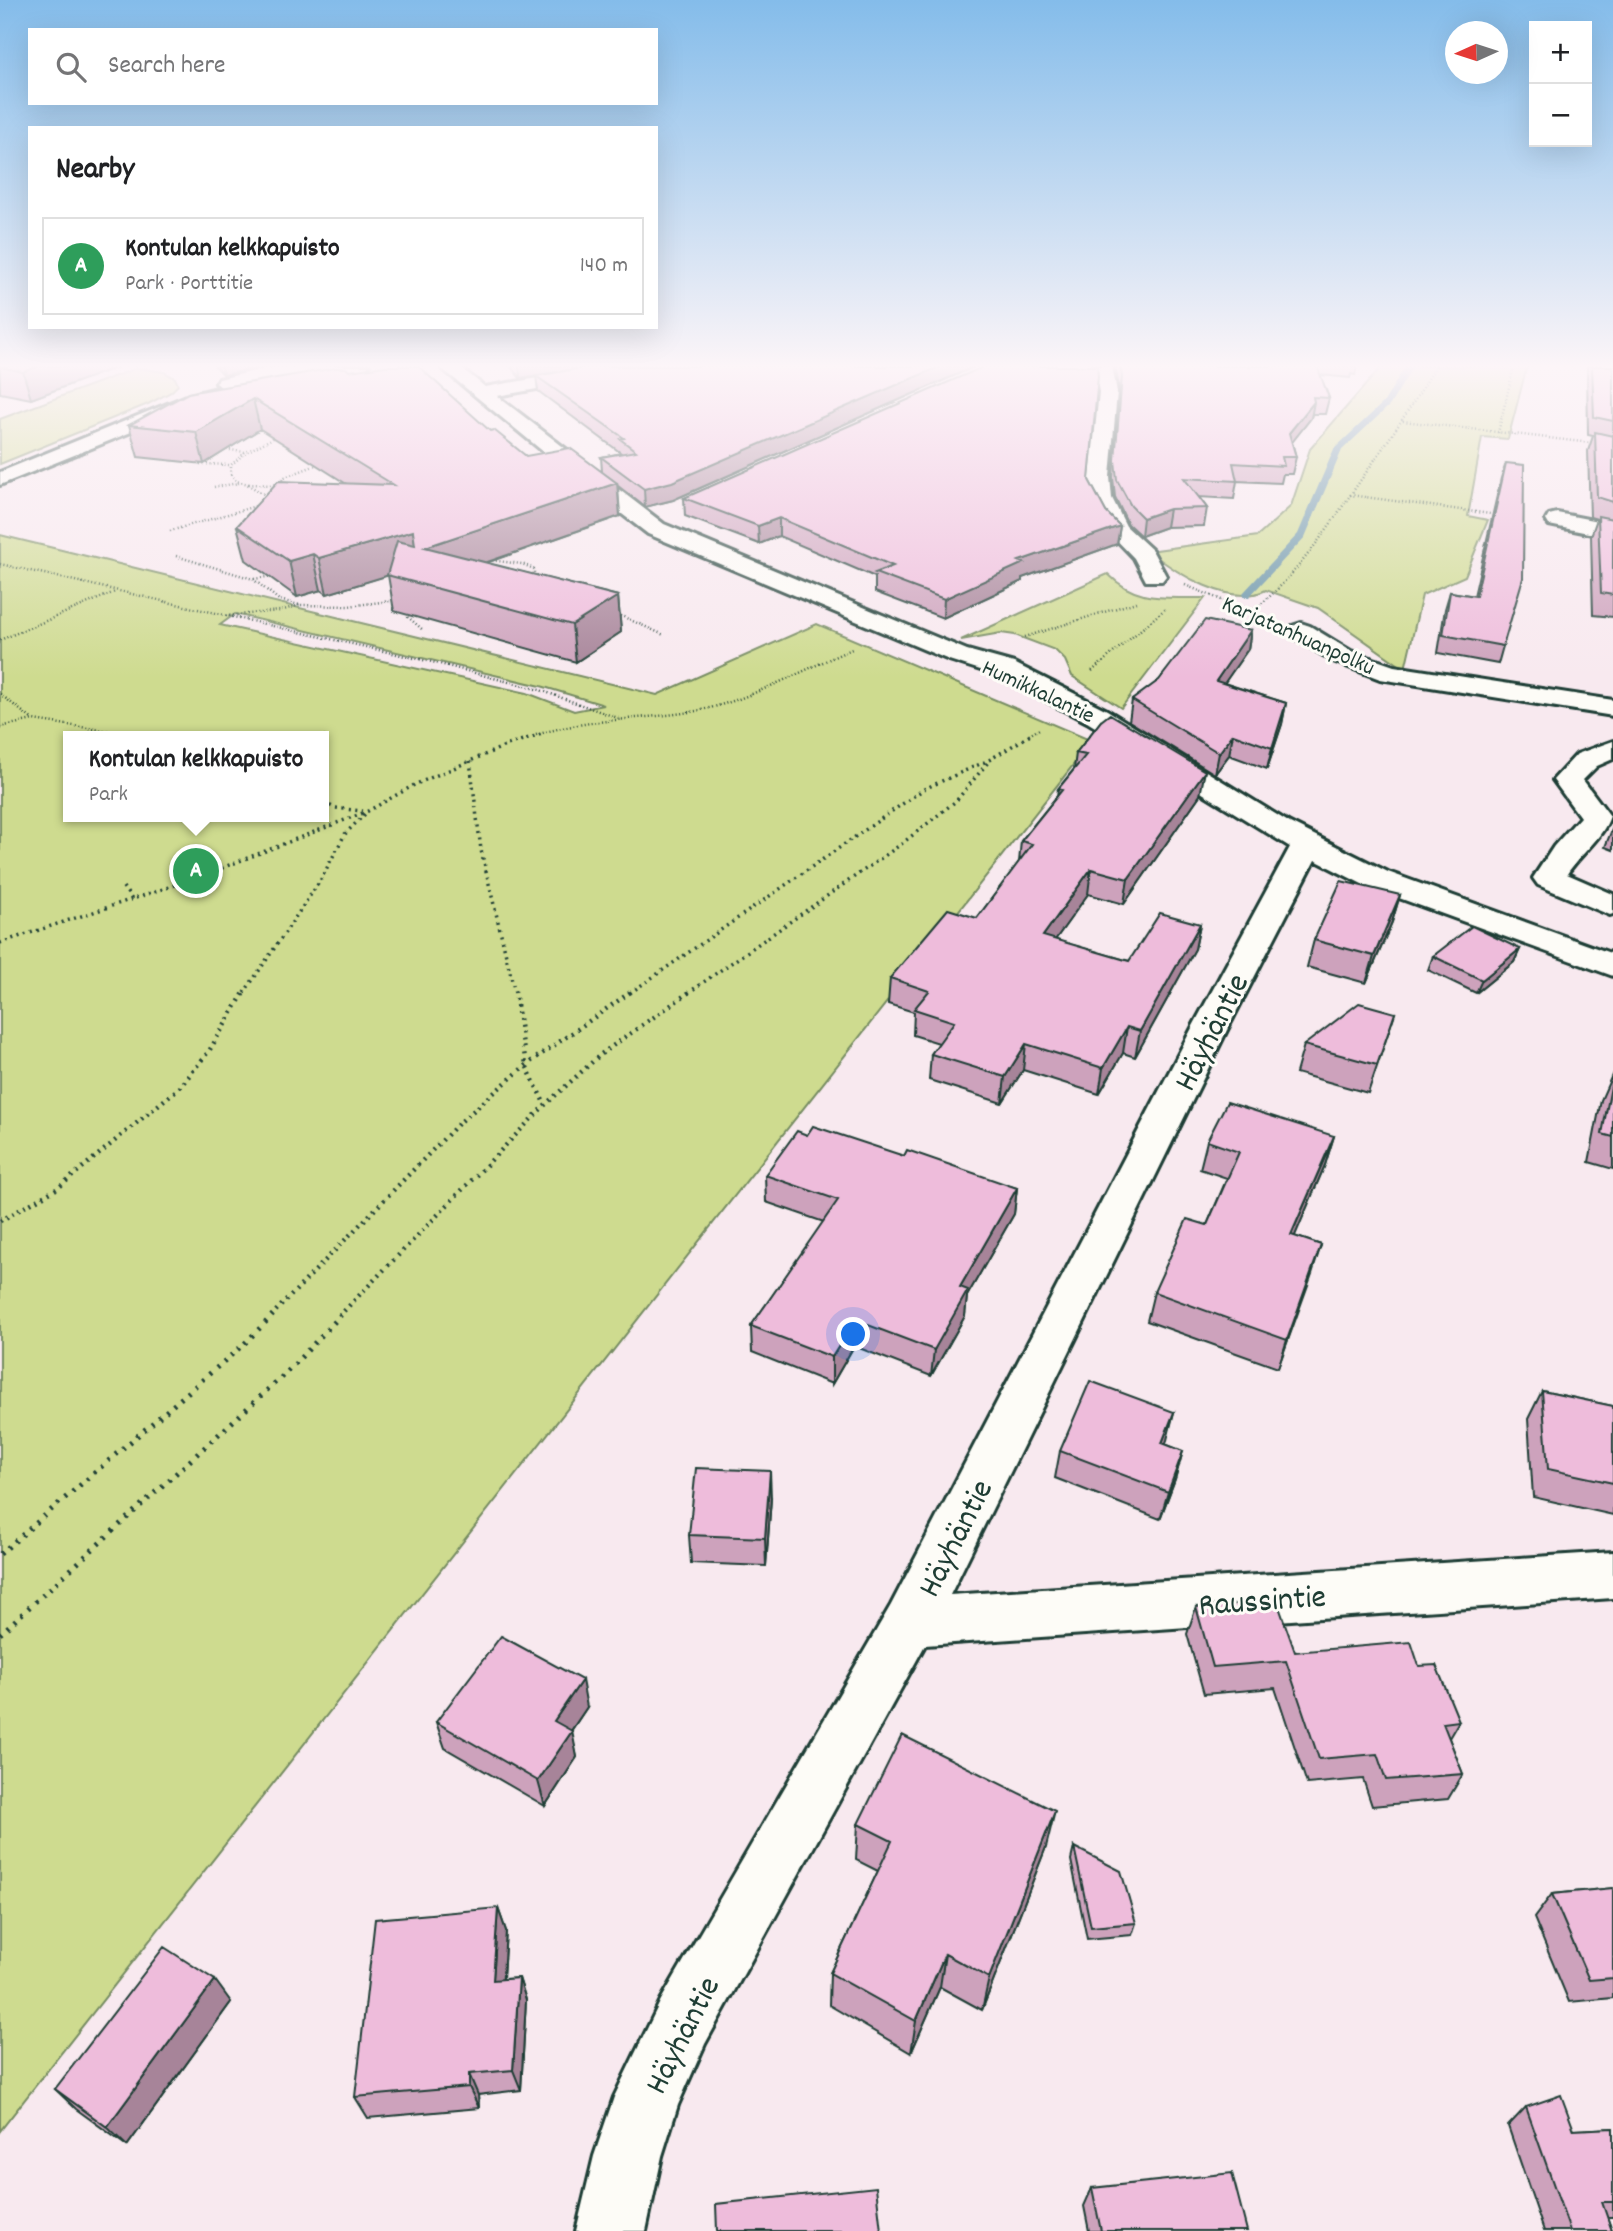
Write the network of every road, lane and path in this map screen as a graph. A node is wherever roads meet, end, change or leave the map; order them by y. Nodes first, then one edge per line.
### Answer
1 (22, 470) edge
2 (231, 470) edge
3 (302, 470) edge
4 (579, 470) edge
5 (1101, 470) edge
6 (1367, 470) edge
7 (0, 479) edge
8 (240, 483) junction
9 (247, 484) junction
10 (214, 487) dead end
11 (282, 487) edge
12 (1350, 495) junction
13 (250, 509) junction
14 (260, 510) edge
15 (671, 511) dead end
16 (642, 520) junction
17 (1557, 520) joint
18 (170, 531) dead end
19 (1613, 531) edge
20 (176, 556) dead end
21 (481, 560) edge
22 (0, 564) edge
23 (276, 576) edge
24 (1154, 576) joint
25 (253, 579) junction
26 (1192, 586) junction
27 (537, 587) edge
28 (1185, 590) dead end
29 (116, 592) junction
30 (407, 599) edge
31 (1138, 602) dead end
32 (300, 605) junction
33 (405, 606) edge
34 (1166, 608) dead end
35 (1251, 612) junction
36 (608, 613) edge
37 (222, 616) junction
38 (423, 630) dead end
39 (1301, 631) joint
40 (664, 635) dead end
41 (1023, 638) dead end
42 (0, 640) edge
43 (861, 646) dead end
44 (1083, 678) dead end
45 (0, 694) edge
46 (1613, 708) edge
47 (619, 718) junction
48 (33, 720) junction
49 (1047, 724) dead end
50 (0, 727) edge
51 (107, 731) edge
52 (1613, 750) edge
53 (989, 760) junction
54 (470, 761) junction
55 (329, 805) edge
56 (368, 811) junction
57 (1307, 845) junction
58 (123, 887) dead end
59 (133, 901) junction
60 (1610, 905) dead end
61 (0, 943) edge
62 (1613, 965) edge
63 (526, 1065) junction
64 (545, 1105) junction
65 (0, 1221) edge
66 (0, 1554) edge
67 (1613, 1575) edge
68 (910, 1622) junction
69 (0, 1634) edge
70 (611, 2231) edge

1 - 7 street
2 - 8 path
3 - 9 path
4 - 16 street, Humikkalantie
5 - 24 street
6 - 12 path
8 - 9 path
8 - 10 path
9 - 11 path
9 - 13 path
12 - 17 path
12 - 35 path
13 - 14 path
13 - 18 path
15 - 16 street
16 - 57 street, Humikkalantie
17 - 19 street
20 - 25 path
21 - 27 path
22 - 29 path
23 - 25 path
24 - 26 path, Karjatanhuanpolku
25 - 32 path
26 - 28 path
26 - 35 path, Karjatanhuanpolku
29 - 37 path
29 - 42 path
30 - 32 path
31 - 41 path
32 - 37 path
33 - 38 path
34 - 44 path
35 - 39 path, Karjatanhuanpolku
36 - 40 path
37 - 47 path
39 - 46 street, Karjatanhuanpolku
43 - 47 path
45 - 48 path
47 - 54 path
48 - 50 path
48 - 51 path
49 - 53 path
52 - 60 street
53 - 63 path
53 - 64 path
54 - 56 path
54 - 63 path
55 - 56 path
56 - 59 path
56 - 65 path
57 - 62 street, Humikkalantie
57 - 68 street, Häyhäntie
58 - 59 path
59 - 61 path
63 - 64 path
63 - 66 path
64 - 69 path
67 - 68 street, Raussintie
68 - 70 street, Häyhäntie

